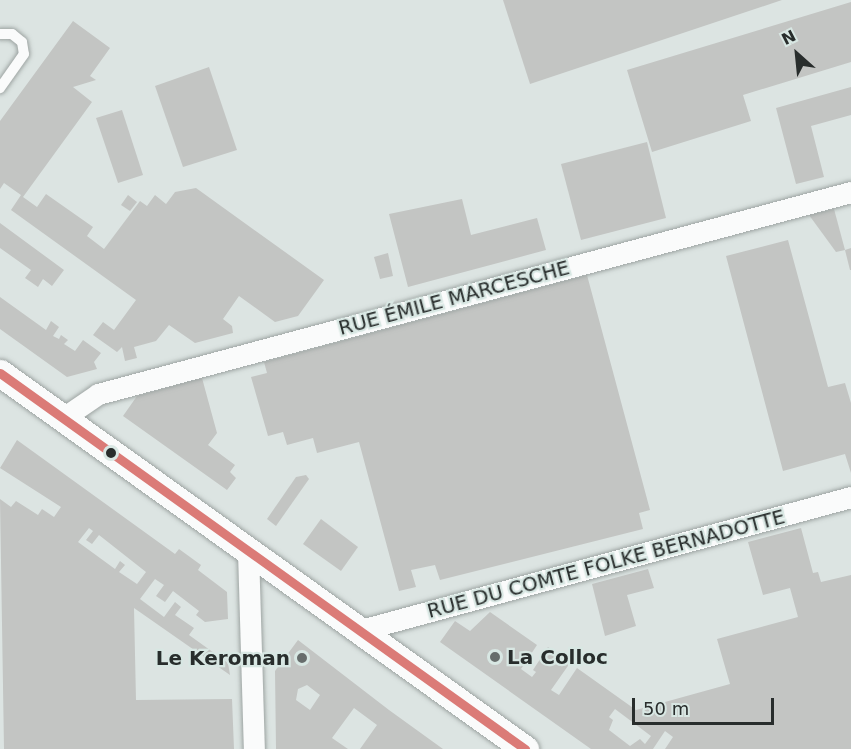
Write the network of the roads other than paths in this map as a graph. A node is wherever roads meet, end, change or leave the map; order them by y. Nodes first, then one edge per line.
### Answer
1 (0, 34) edge
2 (0, 88) edge
3 (851, 192) edge
4 (0, 373) edge
5 (63, 418) junction
6 (851, 497) edge
7 (248, 551) junction
8 (361, 630) junction
9 (254, 749) edge
10 (525, 749) edge

1 - 2 lane
3 - 5 street, RUE ÉMILE MARCESCHE
4 - 5 street
5 - 7 street
6 - 8 street, RUE DU COMTE FOLKE BERNADOTTE
7 - 8 street
7 - 9 street
8 - 10 street

